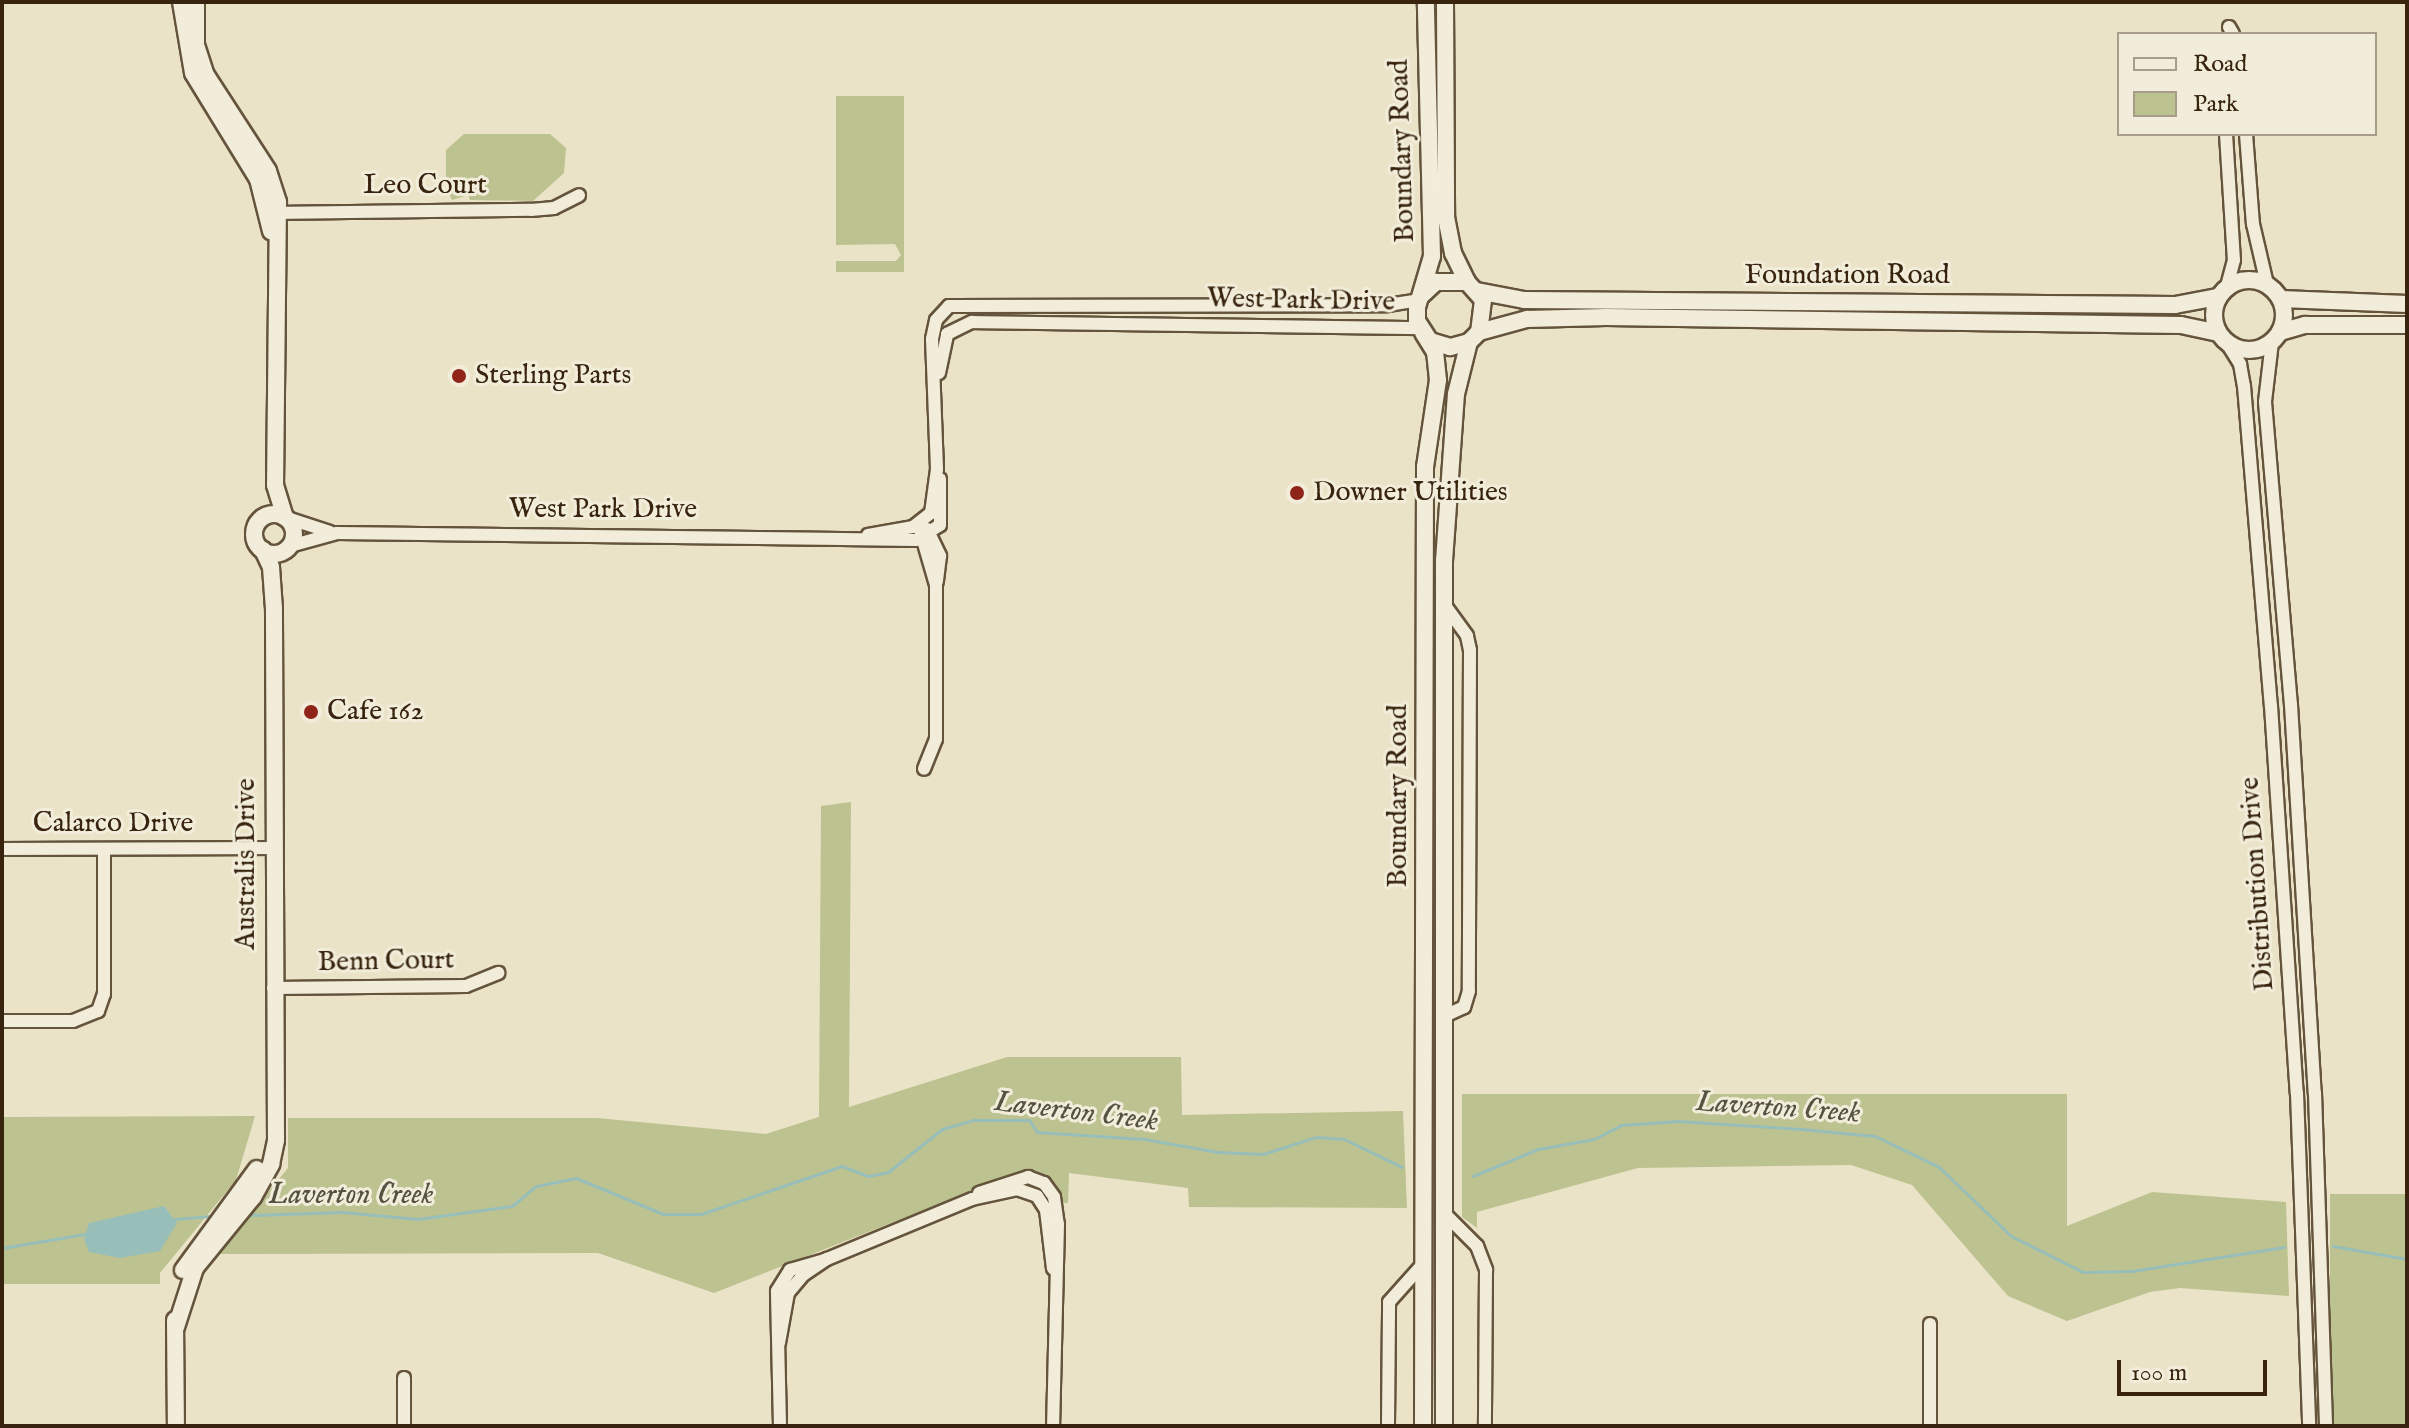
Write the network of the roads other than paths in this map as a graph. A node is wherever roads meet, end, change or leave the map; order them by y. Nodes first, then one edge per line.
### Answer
1 (181, 2) edge
2 (196, 2) edge
3 (1426, 2) edge
4 (1445, 2) edge
5 (2226, 136) edge
6 (2246, 136) edge
7 (579, 195) dead end
8 (274, 213) junction
9 (2267, 284) junction
10 (1472, 286) junction
11 (2222, 292) junction
12 (1420, 298) junction
13 (2281, 299) junction
14 (1174, 304) junction
15 (1189, 304) junction
16 (2407, 304) edge
17 (1605, 309) junction
18 (939, 315) junction
19 (1181, 323) junction
20 (2407, 325) edge
21 (949, 331) junction
22 (1422, 331) junction
23 (1474, 337) junction
24 (2276, 337) junction
25 (2222, 338) junction
26 (937, 385) junction
27 (275, 444) junction
28 (937, 469) junction
29 (286, 517) junction
30 (261, 518) junction
31 (920, 524) junction
32 (337, 533) junction
33 (868, 535) junction
34 (927, 536) junction
35 (288, 548) junction
36 (263, 550) junction
37 (1444, 604) junction
38 (274, 609) junction
39 (2291, 705) junction
40 (2271, 706) junction
41 (924, 769) dead end
42 (273, 848) junction
43 (2, 849) edge
44 (104, 849) junction
45 (498, 973) dead end
46 (273, 988) junction
47 (1423, 1016) junction
48 (1445, 1016) junction
49 (2, 1021) edge
50 (2312, 1041) junction
51 (2293, 1042) junction
52 (2318, 1154) junction
53 (2300, 1157) junction
54 (1444, 1213) junction
55 (1423, 1264) junction
56 (1930, 1324) dead end
57 (404, 1378) dead end
58 (176, 1426) edge
59 (404, 1426) edge
60 (780, 1426) edge
61 (1053, 1426) edge
62 (1388, 1426) edge
63 (1423, 1426) edge
64 (1444, 1426) edge
65 (1485, 1426) edge
66 (1930, 1426) edge
67 (2309, 1426) edge
68 (2326, 1426) edge

1 - 8 street
2 - 8 street
3 - 12 street, Boundary Road
4 - 10 street, Boundary Road
5 - 11 street
6 - 9 street
7 - 8 street, Leo Court
8 - 27 street
9 - 11 street
9 - 13 street
10 - 12 street
10 - 17 street, Foundation Road
10 - 23 street
11 - 17 street, Foundation Road
11 - 25 street
12 - 15 street, West Park Drive
12 - 22 street
13 - 16 street
13 - 24 street
14 - 15 street, West Park Drive
14 - 18 street, West Park Drive
14 - 19 street, West Park Drive
15 - 19 street, West Park Drive
17 - 23 street, Foundation Road
17 - 25 street, Foundation Road
18 - 21 street
18 - 26 street
19 - 21 street, West Park Drive
19 - 22 street, West Park Drive
20 - 24 street
21 - 26 street
22 - 23 street
22 - 47 street, Boundary Road
23 - 37 street, Boundary Road
24 - 25 street
24 - 39 street, Distribution Drive
25 - 40 street, Distribution Drive
26 - 28 street
27 - 29 street
27 - 30 street
28 - 31 street
28 - 34 street
29 - 30 street
29 - 32 street, West Park Drive
29 - 35 street
30 - 36 street
31 - 33 street, West Park Drive
31 - 34 street
32 - 33 street, West Park Drive
32 - 35 street, West Park Drive
33 - 34 street, West Park Drive
34 - 41 street
35 - 36 street
35 - 38 street, Australis Drive
36 - 38 street, Australis Drive
37 - 48 street, Boundary Road
37 - 48 street
38 - 42 street, Australis Drive
39 - 40 street
39 - 50 street, Distribution Drive
40 - 51 street, Distribution Drive
42 - 44 street, Calarco Drive
42 - 46 street, Australis Drive
43 - 44 street, Calarco Drive
44 - 49 street
45 - 46 street, Benn Court
46 - 58 street, Australis Drive
47 - 48 street
47 - 55 street, Boundary Road
48 - 54 street, Boundary Road
50 - 51 street
50 - 52 street, Distribution Drive
51 - 53 street, Distribution Drive
52 - 53 street
52 - 68 street, Distribution Drive
53 - 67 street, Distribution Drive
54 - 64 street, Boundary Road
54 - 65 street
55 - 62 street
55 - 63 street, Boundary Road
56 - 66 street
57 - 59 street
60 - 61 street

